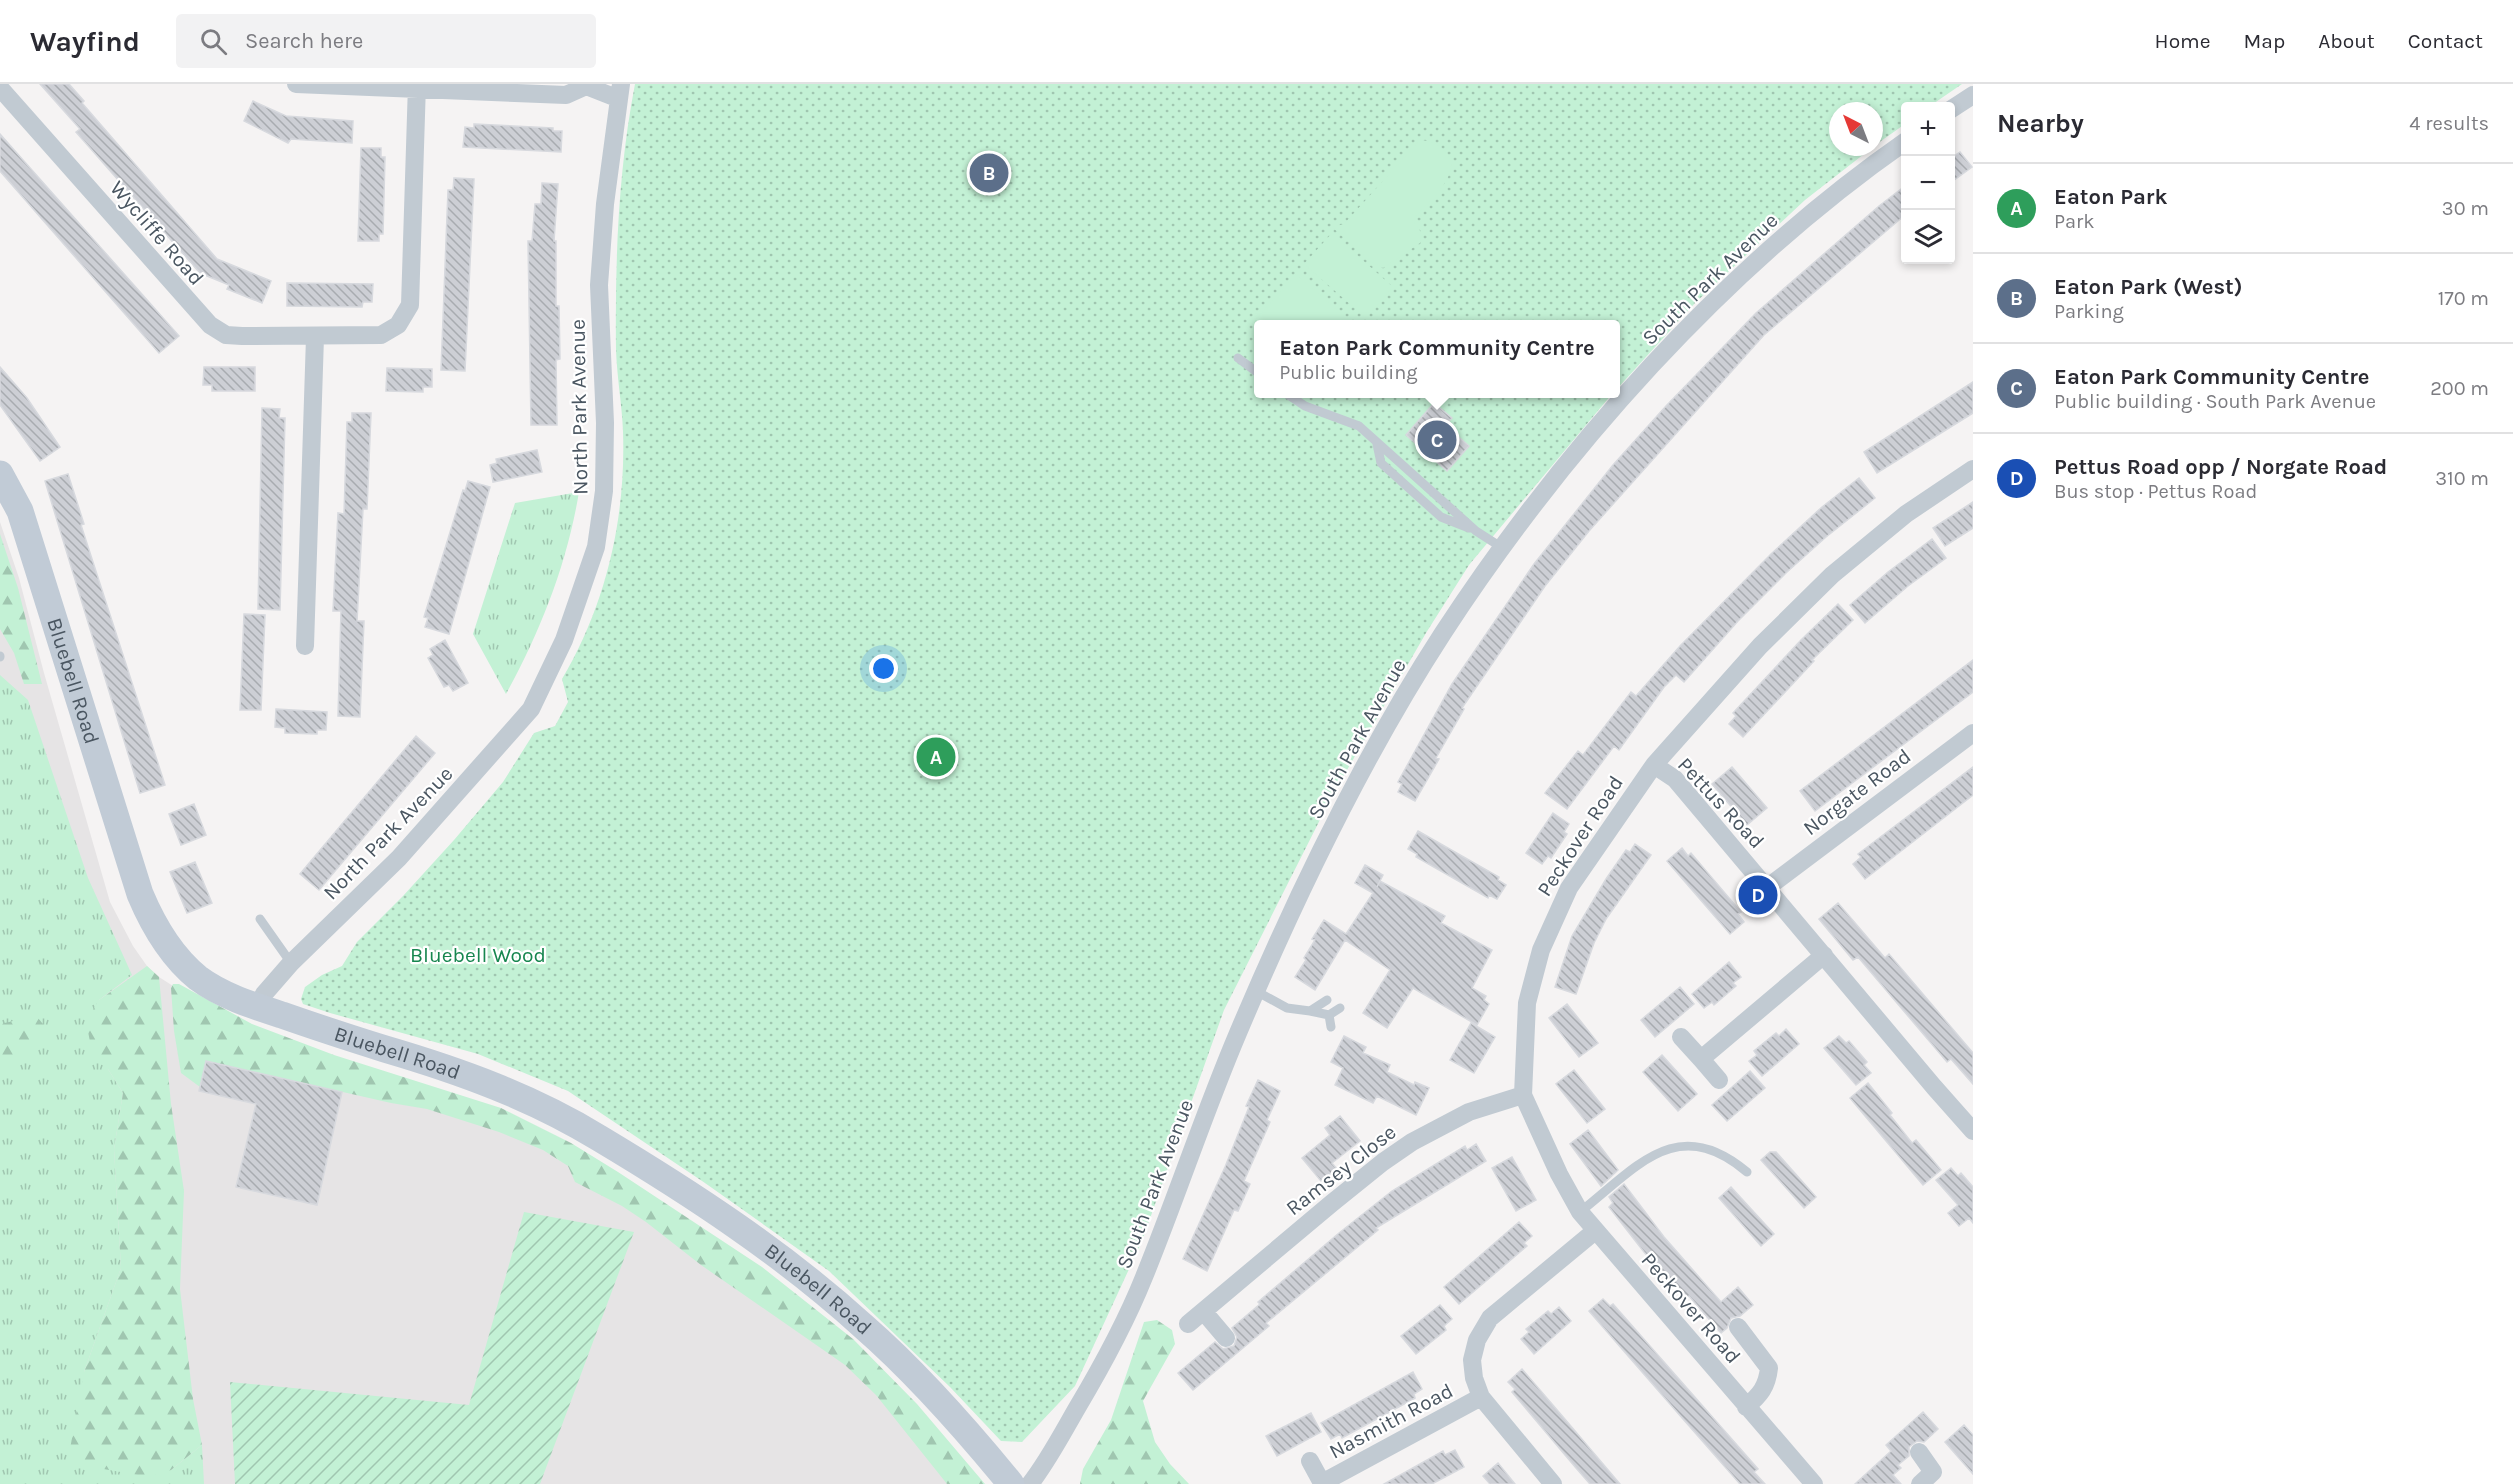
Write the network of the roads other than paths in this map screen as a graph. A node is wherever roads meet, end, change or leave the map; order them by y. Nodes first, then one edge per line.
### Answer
1 (296, 84) edge
2 (417, 87) edge
3 (0, 88) edge
4 (620, 92) edge
5 (1973, 95) edge
6 (1955, 107) edge
7 (1901, 144) edge
8 (315, 337) junction
9 (1238, 358) dead end
10 (1254, 370) edge
11 (1294, 398) edge
12 (1973, 469) edge
13 (0, 474) edge
14 (1501, 547) junction
15 (305, 646) dead end
16 (1973, 733) edge
17 (1654, 765) junction
18 (1768, 887) junction
19 (260, 919) dead end
20 (1824, 955) junction
21 (291, 963) junction
22 (1256, 991) junction
23 (1327, 1000) dead end
24 (257, 1007) junction
25 (1340, 1008) dead end
26 (1310, 1011) junction
27 (1329, 1015) junction
28 (1331, 1027) dead end
29 (1681, 1037) dead end
30 (1701, 1059) junction
31 (1719, 1080) dead end
32 (1523, 1095) junction
33 (1973, 1131) edge
34 (1747, 1173) dead end
35 (1580, 1212) junction
36 (1594, 1231) junction
37 (1204, 1312) junction
38 (1188, 1324) dead end
39 (1738, 1328) dead end
40 (1226, 1338) dead end
41 (1481, 1397) junction
42 (1746, 1407) junction
43 (1919, 1452) dead end
44 (1310, 1461) dead end
45 (1933, 1480) edge
46 (1011, 1484) edge
47 (1030, 1484) edge
48 (1323, 1484) edge
49 (1554, 1484) edge
50 (1814, 1484) edge

1 - 2 street
2 - 4 street
2 - 8 street, Wycliffe Road
3 - 8 street, Wycliffe Road
4 - 21 street, North Park Avenue
5 - 6 street
7 - 14 street, South Park Avenue
8 - 15 street
9 - 10 lane
11 - 14 lane
12 - 17 street, Peckover Road
13 - 24 street, Bluebell Road
14 - 22 street, South Park Avenue
16 - 18 street, Norgate Road
17 - 18 street, Pettus Road
17 - 32 street, Peckover Road
18 - 20 street, Pettus Road
19 - 21 lane
20 - 30 street
20 - 33 street, Pettus Road
21 - 24 street, North Park Avenue
22 - 26 lane
22 - 47 street, South Park Avenue
23 - 26 lane
24 - 46 street, Bluebell Road
25 - 27 lane
26 - 27 lane
27 - 28 lane
29 - 30 street
30 - 31 street
32 - 35 street, Peckover Road
32 - 37 street, Ramsey Close
34 - 35 lane
35 - 36 street, Peckover Road
36 - 41 street, Nasmith Road
36 - 42 street, Peckover Road
37 - 38 street, Ramsey Close
37 - 40 street
39 - 42 street
41 - 48 street, Nasmith Road
41 - 49 street, Nasmith Road
42 - 50 street, Peckover Road
43 - 45 street
44 - 48 street, Nasmith Road

